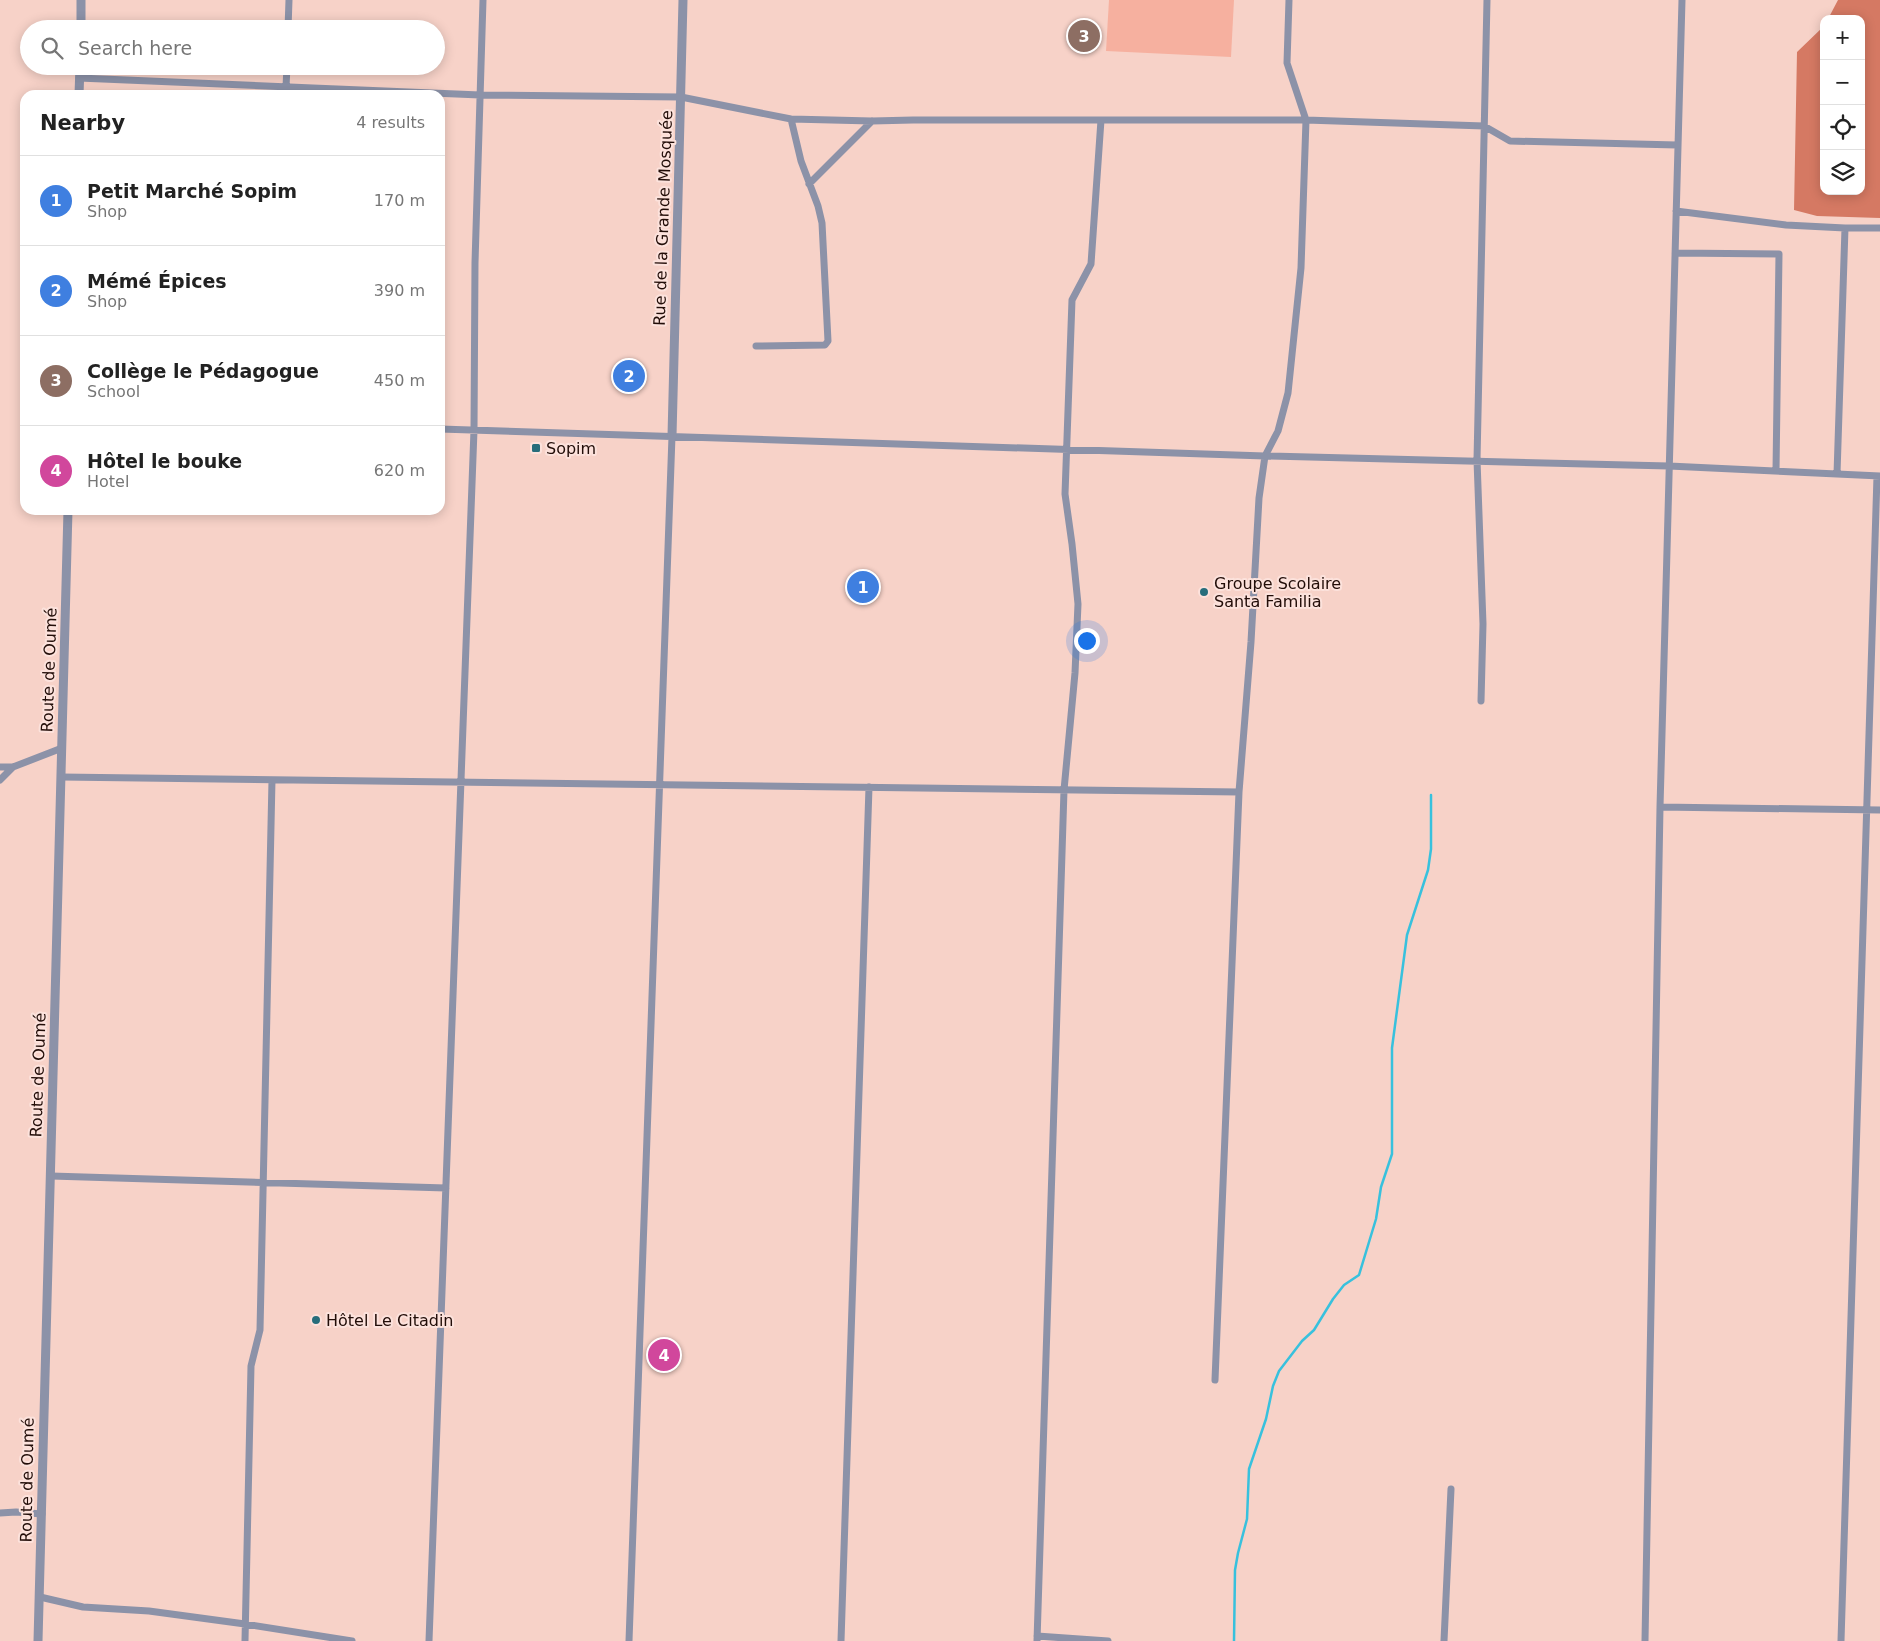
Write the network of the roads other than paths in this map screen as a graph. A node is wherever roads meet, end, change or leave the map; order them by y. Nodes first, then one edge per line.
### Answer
1 (81, 0) edge
2 (289, 0) edge
3 (483, 0) edge
4 (683, 0) edge
5 (1289, 0) edge
6 (1487, 0) edge
7 (1682, 0) edge
8 (81, 20) edge
9 (288, 20) edge
10 (79, 75) edge
11 (287, 75) edge
12 (79, 78) junction
13 (286, 87) junction
14 (79, 90) edge
15 (359, 90) edge
16 (445, 94) edge
17 (480, 95) junction
18 (681, 97) junction
19 (791, 118) junction
20 (1101, 120) junction
21 (1306, 120) junction
22 (872, 121) junction
23 (1484, 126) junction
24 (1677, 145) junction
25 (809, 184) junction
26 (1676, 211) junction
27 (1846, 228) junction
28 (1880, 228) edge
29 (1675, 254) junction
30 (756, 346) dead end
31 (445, 429) edge
32 (474, 430) junction
33 (672, 436) junction
34 (1066, 448) junction
35 (1265, 456) junction
36 (1477, 460) junction
37 (1669, 466) junction
38 (1776, 471) junction
39 (1837, 474) junction
40 (1878, 476) edge
41 (68, 515) edge
42 (1481, 702) dead end
43 (62, 748) junction
44 (0, 767) edge
45 (13, 767) junction
46 (61, 777) junction
47 (0, 780) edge
48 (272, 780) junction
49 (461, 782) junction
50 (660, 785) junction
51 (869, 788) junction
52 (1064, 790) junction
53 (1239, 792) junction
54 (1660, 806) junction
55 (1867, 809) junction
56 (1880, 810) edge
57 (50, 1176) junction
58 (263, 1182) junction
59 (446, 1188) junction
60 (1215, 1380) dead end
61 (1451, 1489) dead end
62 (0, 1513) edge
63 (42, 1514) junction
64 (40, 1597) junction
65 (245, 1624) junction
66 (1037, 1639) edge
67 (38, 1641) edge
68 (245, 1641) edge
69 (352, 1641) edge
70 (429, 1641) edge
71 (629, 1641) edge
72 (841, 1641) edge
73 (1108, 1641) edge
74 (1444, 1641) edge
75 (1645, 1641) edge
76 (1840, 1641) edge

1 - 8 street
2 - 9 street
3 - 17 street
4 - 18 street, Rue de la Grande Mosquée
5 - 21 street
6 - 23 street
7 - 24 street
10 - 12 street
11 - 13 street
12 - 13 street
12 - 14 street
13 - 15 street
16 - 17 street
17 - 18 street
17 - 32 street
18 - 19 street
18 - 33 street, Rue de la Grande Mosquée
19 - 22 street
19 - 25 street
20 - 21 street
20 - 22 street
20 - 34 street
21 - 23 street
21 - 35 street
22 - 25 street
23 - 24 street
23 - 36 street
24 - 26 street
25 - 30 street
26 - 27 street
26 - 29 street
27 - 28 street
27 - 39 street
29 - 37 street
29 - 38 street
31 - 32 street
32 - 33 street
32 - 49 street
33 - 34 street
33 - 50 street
34 - 35 street
34 - 52 street
35 - 36 street
35 - 53 street
36 - 37 street
36 - 42 street
37 - 38 street
37 - 54 street
38 - 39 street
39 - 40 street
40 - 55 street
41 - 43 street, Route de Oumé
43 - 45 street
43 - 46 street, Route de Oumé
44 - 45 street
45 - 47 street
46 - 48 street
46 - 57 street, Route de Oumé
48 - 49 street
48 - 58 street
49 - 50 street
49 - 59 street
50 - 51 street
50 - 71 street
51 - 52 street
51 - 72 street
52 - 53 street
52 - 66 street
53 - 60 street
54 - 55 street
54 - 75 street
55 - 56 street
55 - 76 street
57 - 58 street
57 - 63 street, Route de Oumé
58 - 59 street
58 - 65 street
59 - 70 street
61 - 74 street
62 - 63 street
63 - 64 street, Route de Oumé
64 - 65 street
64 - 67 street, Route de Oumé
65 - 68 street
65 - 69 street
66 - 73 street

